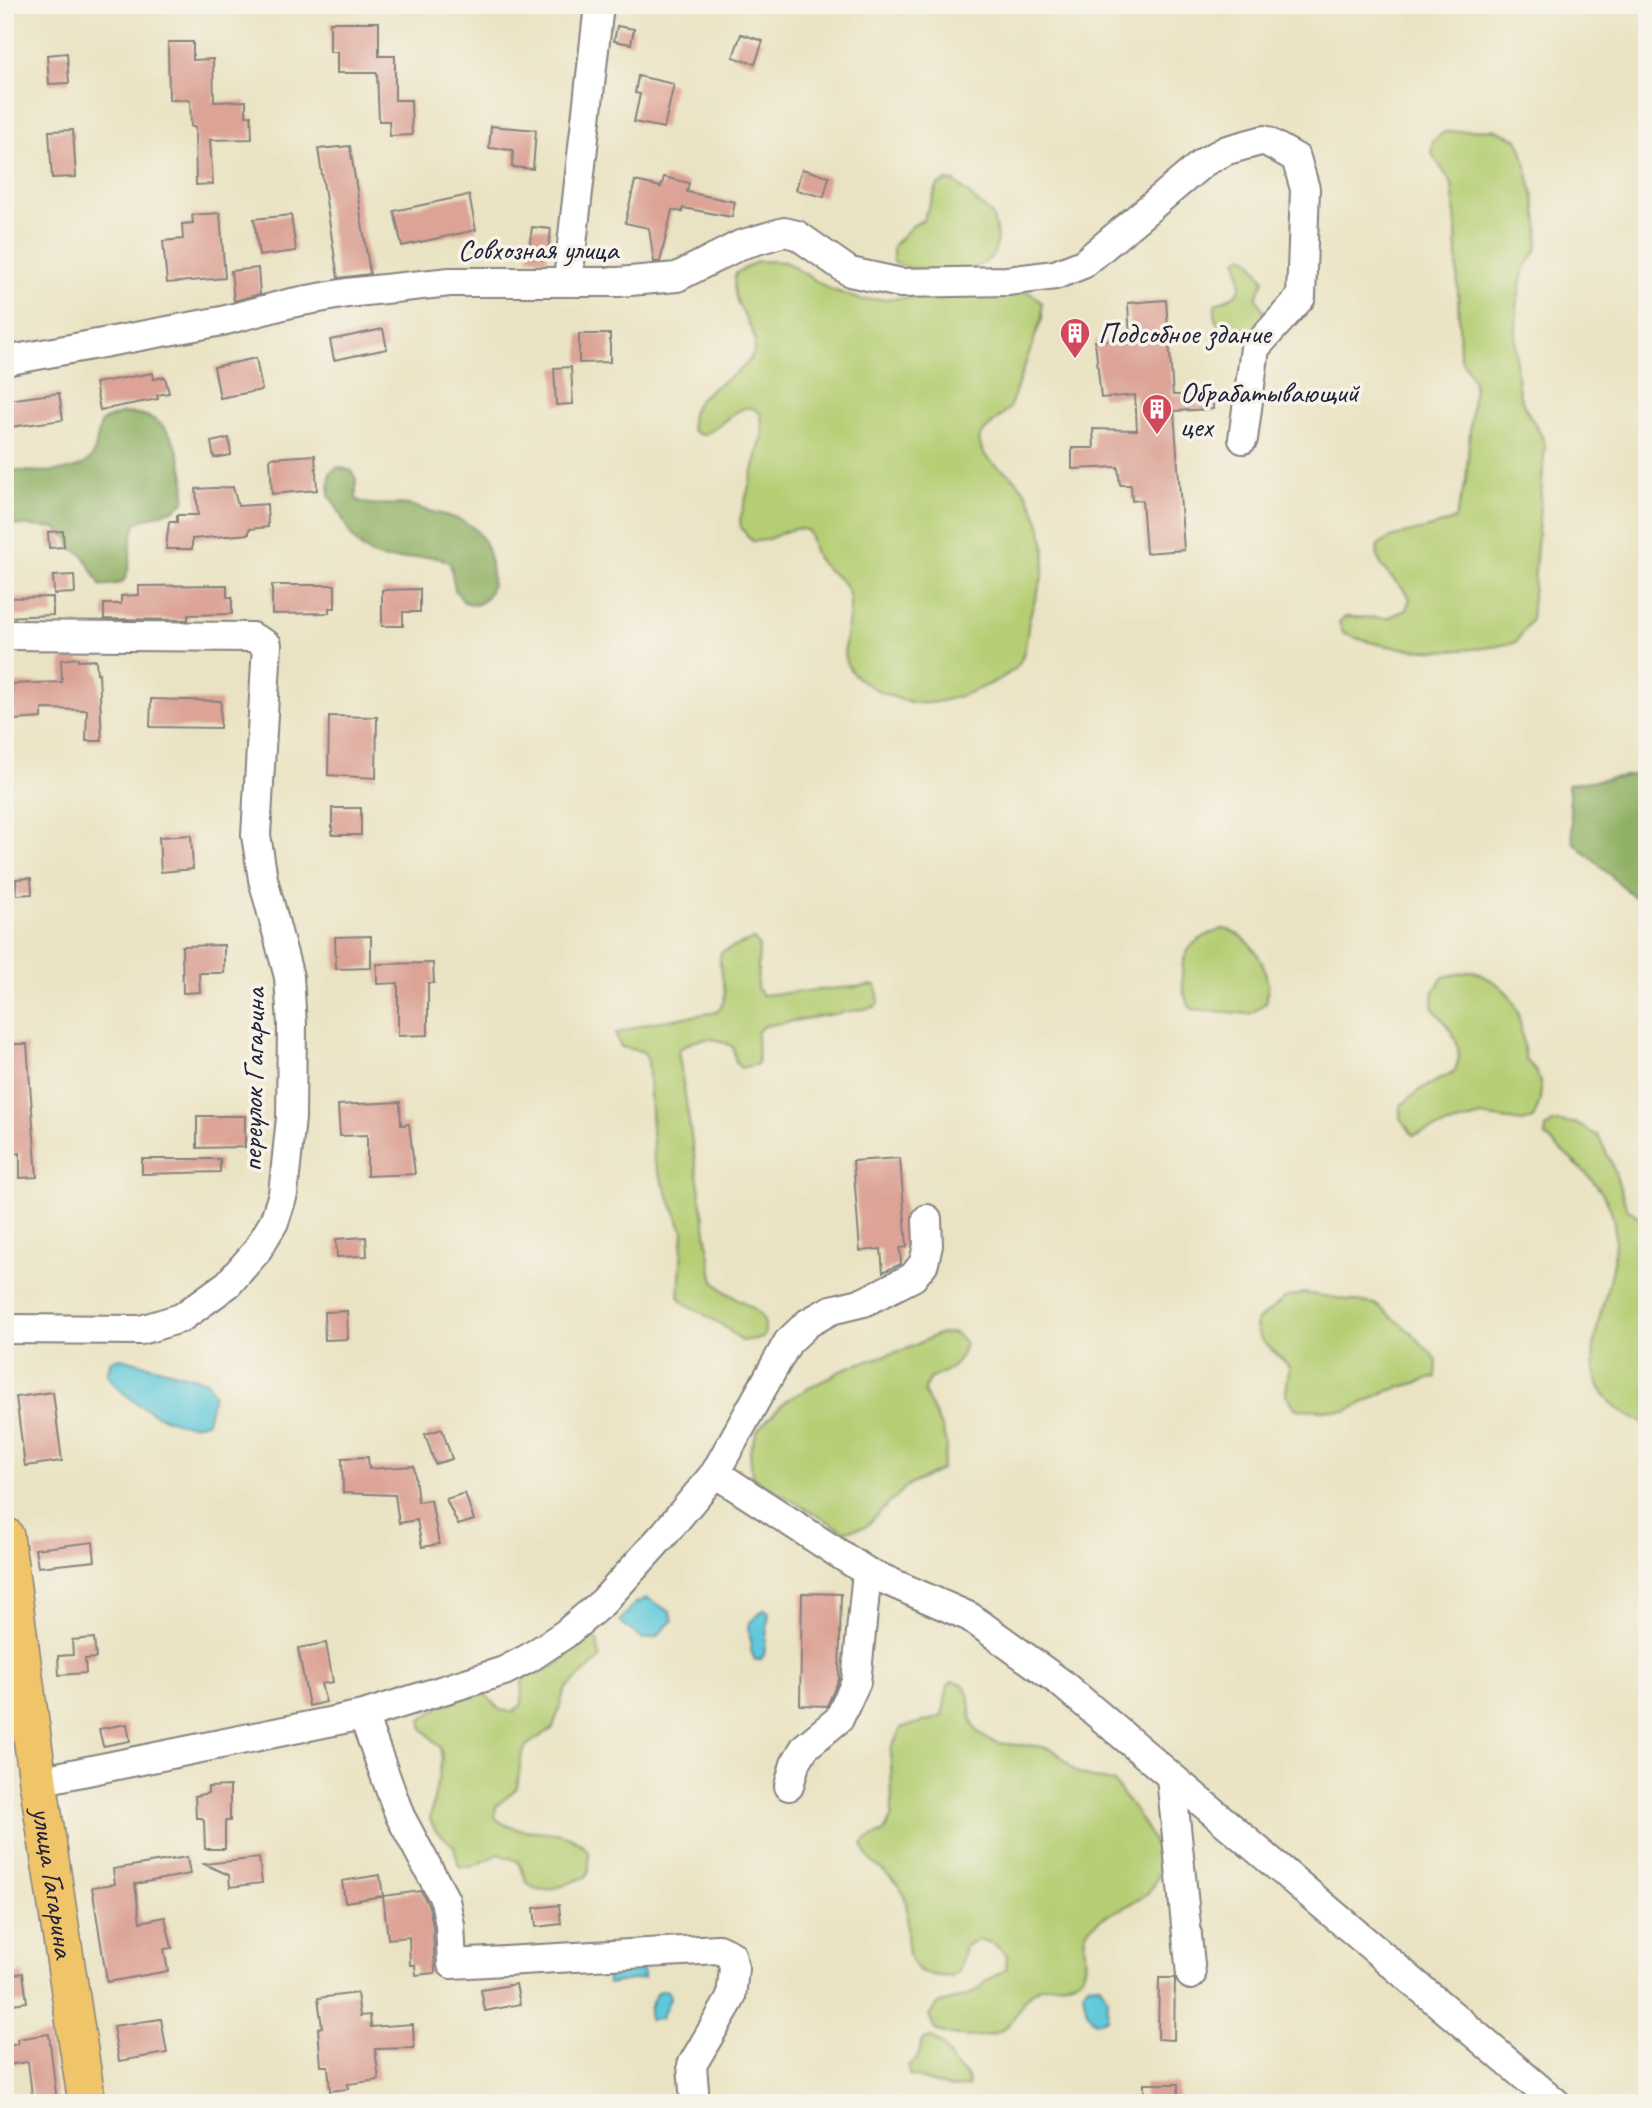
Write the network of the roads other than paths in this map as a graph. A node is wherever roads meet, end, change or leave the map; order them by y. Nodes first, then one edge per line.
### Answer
1 (599, 5) edge
2 (568, 281) junction
3 (5, 361) edge
4 (1243, 439) dead end
5 (5, 635) edge
6 (927, 1219) dead end
7 (5, 1329) edge
8 (715, 1473) junction
9 (5, 1536) edge
10 (867, 1572) junction
11 (363, 1715) junction
12 (1171, 1777) junction
13 (38, 1781) junction
14 (789, 1786) dead end
15 (1191, 1975) dead end
16 (87, 2103) edge
17 (695, 2103) edge
18 (1556, 2103) edge

1 - 2 street
2 - 3 street, Совхозная улица
2 - 4 street, Совхозная улица
5 - 7 street, переулок Гагарина
6 - 8 street
8 - 10 street
8 - 11 street
9 - 13 main road, улица Гагарина
10 - 12 street
10 - 14 street
11 - 13 street
11 - 17 street
12 - 15 street
12 - 18 street
13 - 16 main road, улица Гагарина

